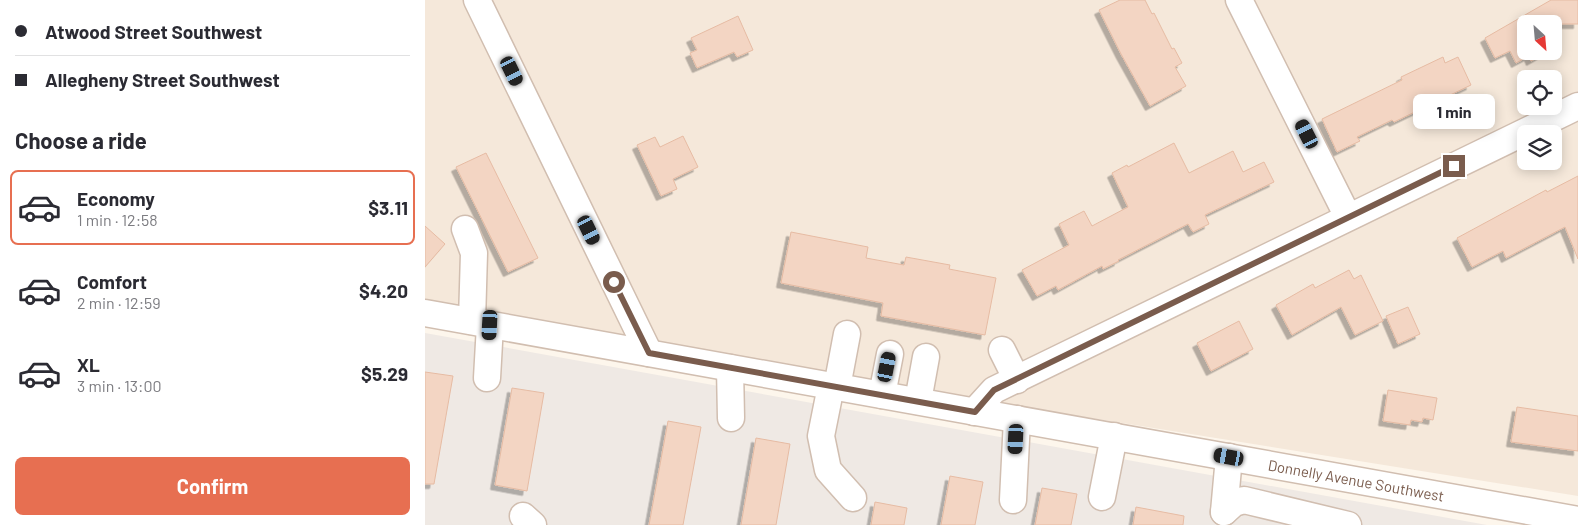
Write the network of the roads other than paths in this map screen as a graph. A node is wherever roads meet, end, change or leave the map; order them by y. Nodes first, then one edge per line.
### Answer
1 (477, 0) edge
2 (1239, 0) edge
3 (1578, 106) edge
4 (1348, 217) junction
5 (465, 229) dead end
6 (425, 313) edge
7 (481, 323) junction
8 (847, 334) dead end
9 (1002, 350) dead end
10 (649, 353) junction
11 (890, 354) dead end
12 (926, 357) dead end
13 (730, 368) junction
14 (487, 378) dead end
15 (1017, 380) junction
16 (834, 386) junction
17 (882, 395) junction
18 (917, 401) junction
19 (975, 412) junction
20 (731, 418) dead end
21 (1017, 419) junction
22 (1114, 436) junction
23 (1229, 457) junction
24 (1103, 497) dead end
25 (853, 498) dead end
26 (1013, 500) dead end
27 (1571, 521) edge
28 (1348, 525) edge

1 - 10 street
2 - 4 street
3 - 4 street
4 - 15 street
5 - 7 street
6 - 7 street, Donnelly Avenue Southwest
7 - 10 street, Donnelly Avenue Southwest
7 - 14 street
8 - 16 street
9 - 15 street
10 - 13 street, Donnelly Avenue Southwest
11 - 17 street
12 - 18 street
13 - 16 street, Donnelly Avenue Southwest
13 - 20 street
15 - 19 street
16 - 17 street, Donnelly Avenue Southwest
16 - 25 street
17 - 18 street, Donnelly Avenue Southwest
18 - 19 street, Donnelly Avenue Southwest
19 - 21 street, Donnelly Avenue Southwest
21 - 22 street, Donnelly Avenue Southwest
21 - 26 street
22 - 23 street, Donnelly Avenue Southwest
22 - 24 street
23 - 27 street, Donnelly Avenue Southwest
23 - 28 street

